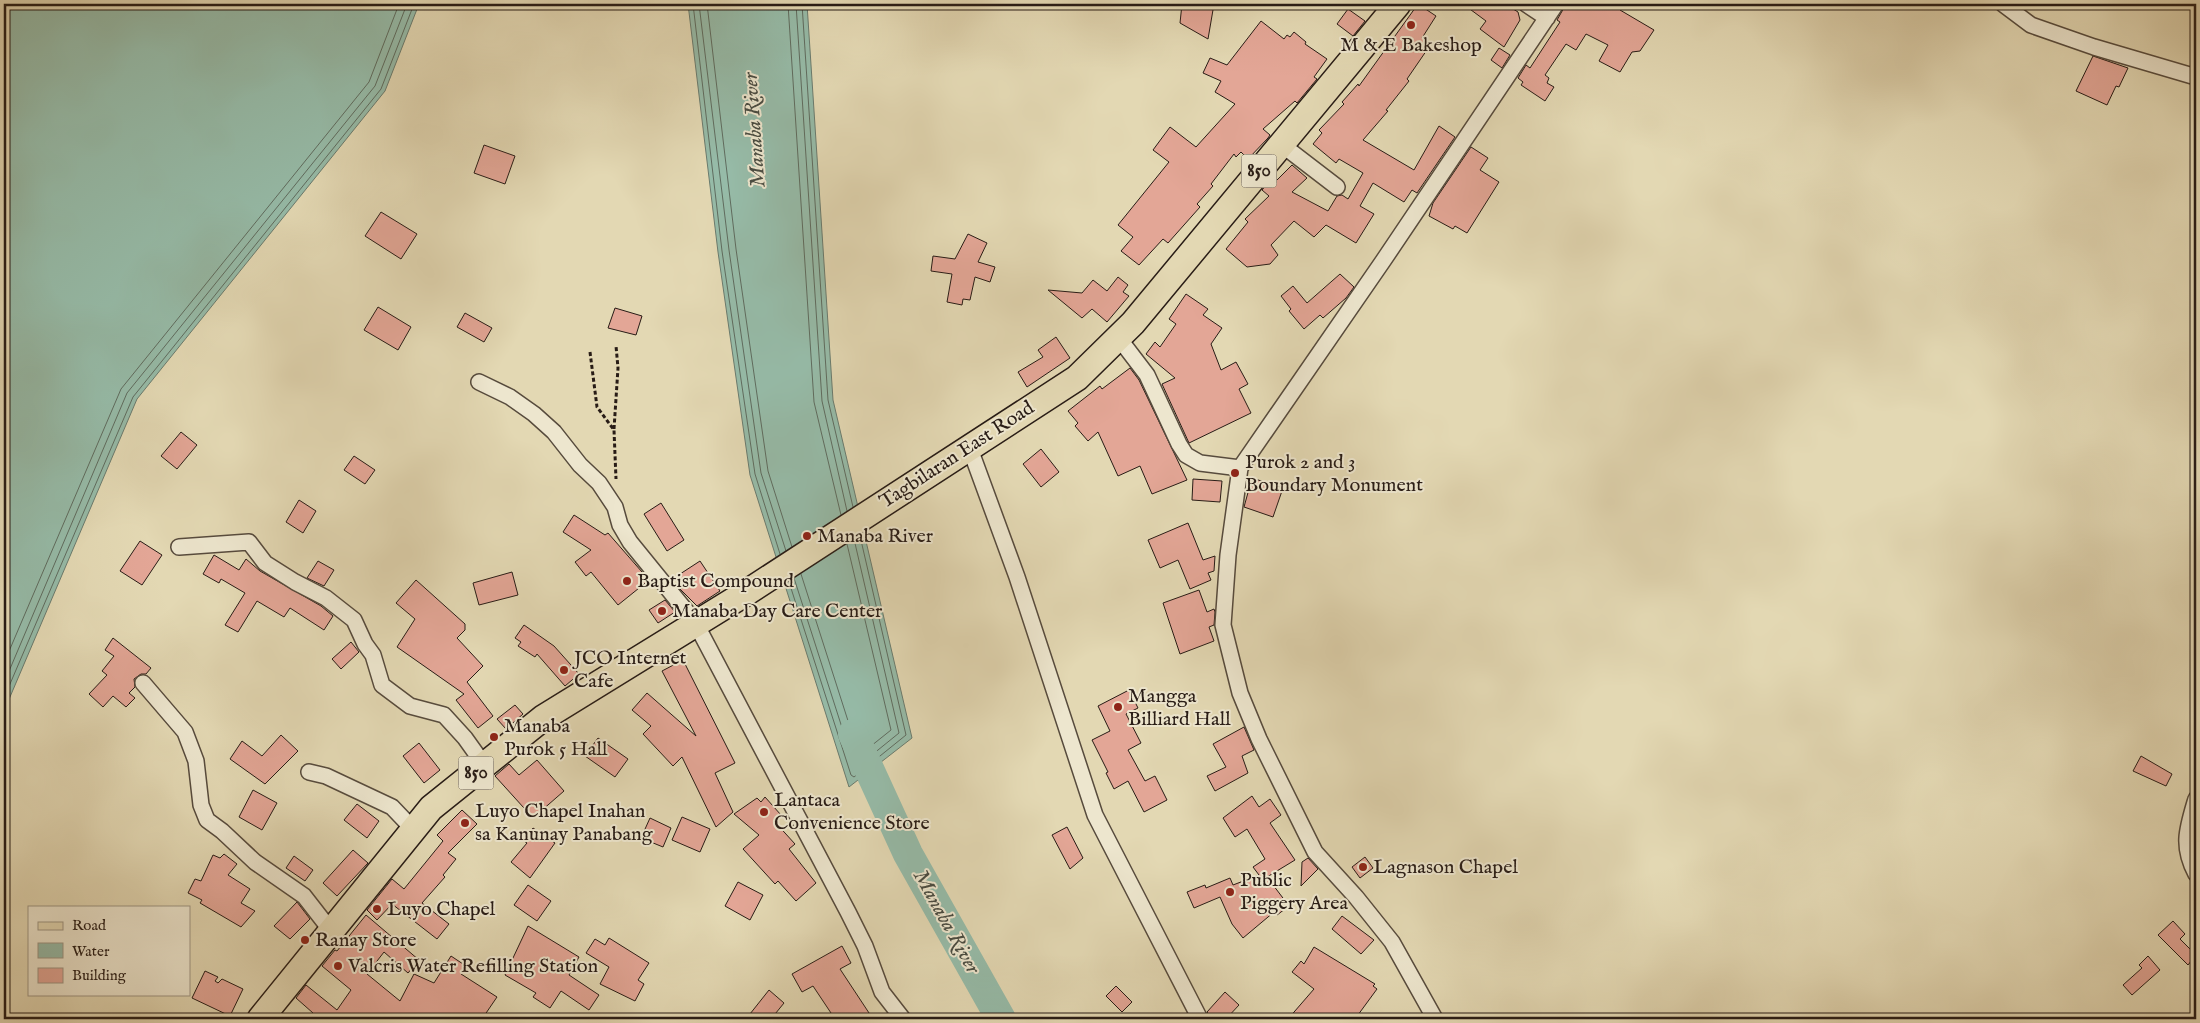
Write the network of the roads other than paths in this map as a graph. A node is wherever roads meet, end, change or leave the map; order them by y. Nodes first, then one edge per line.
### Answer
1 (1398, 4) edge
2 (1526, 4) edge
3 (1556, 4) edge
4 (2003, 4) edge
5 (1547, 18) junction
6 (2196, 76) edge
7 (1281, 144) junction
8 (1337, 187) dead end
9 (1118, 337) junction
10 (479, 382) dead end
11 (964, 450) junction
12 (1240, 468) junction
13 (179, 546) dead end
14 (695, 622) junction
15 (143, 683) dead end
16 (485, 766) junction
17 (309, 772) dead end
18 (2196, 799) edge
19 (413, 829) junction
20 (2196, 874) edge
21 (332, 932) junction
22 (260, 1019) edge
23 (903, 1019) edge
24 (1200, 1019) edge
25 (1435, 1019) edge

1 - 7 main road, Tagbilaran East Road / 850
2 - 5 street
3 - 5 street
4 - 6 street
5 - 12 street
7 - 8 street
7 - 9 main road, Tagbilaran East Road / 850
9 - 11 main road, Tagbilaran East Road / 850
9 - 12 street
10 - 14 street
11 - 14 main road, Tagbilaran East Road / 850
11 - 24 street
12 - 25 street
13 - 16 street
14 - 16 main road, Tagbilaran East Road / 850
14 - 23 street
15 - 21 street
16 - 19 main road, Tagbilaran East Road / 850
17 - 19 street
18 - 20 street
19 - 21 main road, Tagbilaran East Road / 850
21 - 22 main road, Tagbilaran East Road / 850

